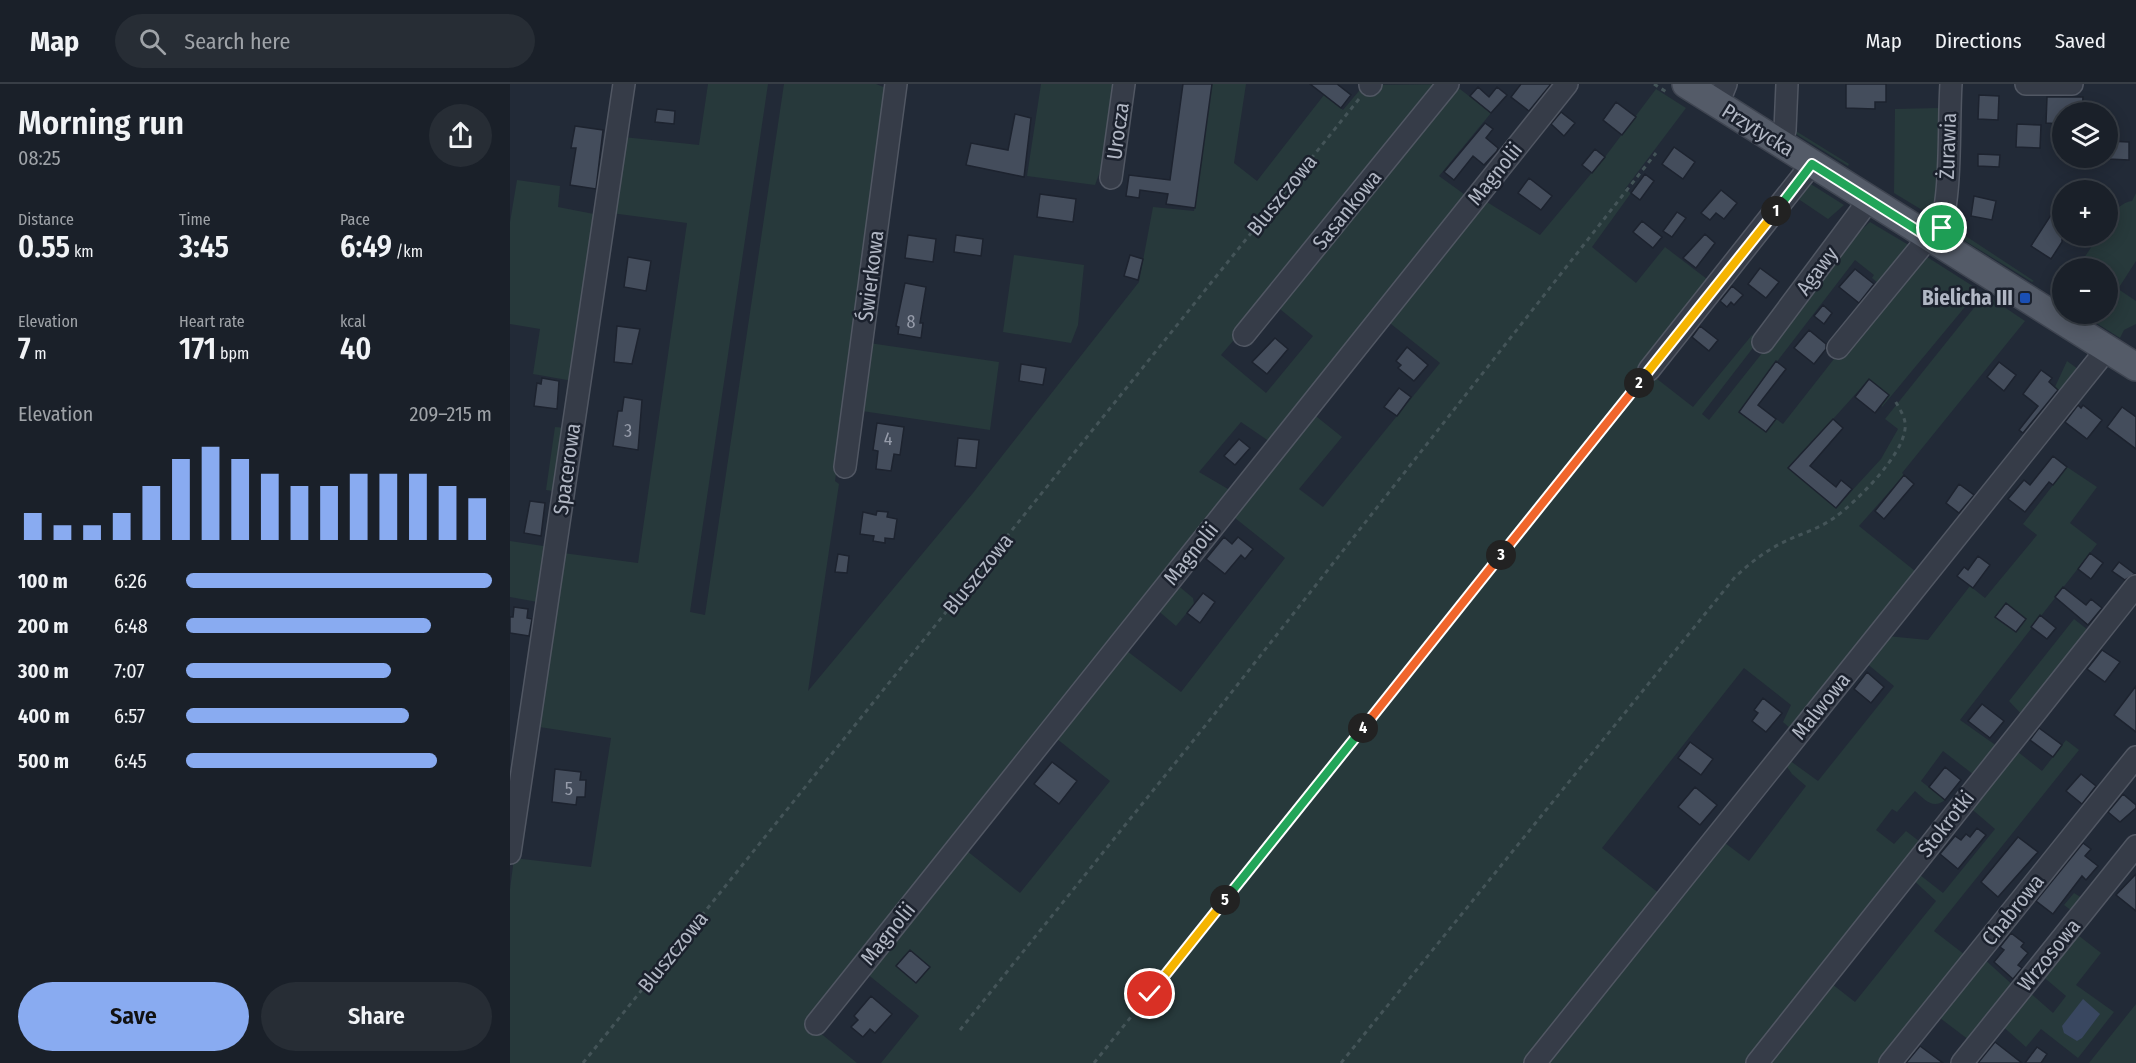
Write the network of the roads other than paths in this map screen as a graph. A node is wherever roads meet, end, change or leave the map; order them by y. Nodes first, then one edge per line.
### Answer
1 (624, 84) edge
2 (896, 84) edge
3 (1124, 84) edge
4 (1448, 84) edge
5 (1567, 84) edge
6 (1686, 84) edge
7 (1787, 84) edge
8 (1954, 84) edge
9 (2026, 84) edge
10 (2072, 84) edge
11 (1722, 94) edge
12 (1781, 144) junction
13 (1812, 164) junction
14 (1111, 178) dead end
15 (1869, 200) junction
16 (1933, 239) junction
17 (1244, 335) dead end
18 (1763, 342) dead end
19 (1838, 348) dead end
20 (2107, 349) junction
21 (2136, 367) edge
22 (1649, 370) road end
23 (845, 467) dead end
24 (2136, 586) edge
25 (2136, 757) edge
26 (2136, 846) edge
27 (510, 853) edge
28 (816, 1024) dead end
29 (1535, 1063) edge
30 (1756, 1063) edge
31 (1890, 1063) edge
32 (1962, 1063) edge

1 - 27 street, Spacerowa
2 - 23 street, Świerkowa
3 - 14 street, Urocza
4 - 17 street, Sasankowa
5 - 28 street, Magnolii
6 - 11 main road, Przytycka
7 - 12 street
8 - 16 street, Żurawia
9 - 10 street
11 - 12 main road, Przytycka
12 - 13 main road, Przytycka
13 - 15 main road, Przytycka
13 - 22 street
15 - 16 main road, Przytycka
15 - 18 street, Agawy
16 - 19 street
16 - 20 main road, Przytycka
20 - 21 main road, Przytycka
20 - 29 street, Malwowa
24 - 30 street, Stokrotki
25 - 31 street, Chabrowa
26 - 32 street, Wrzosowa

